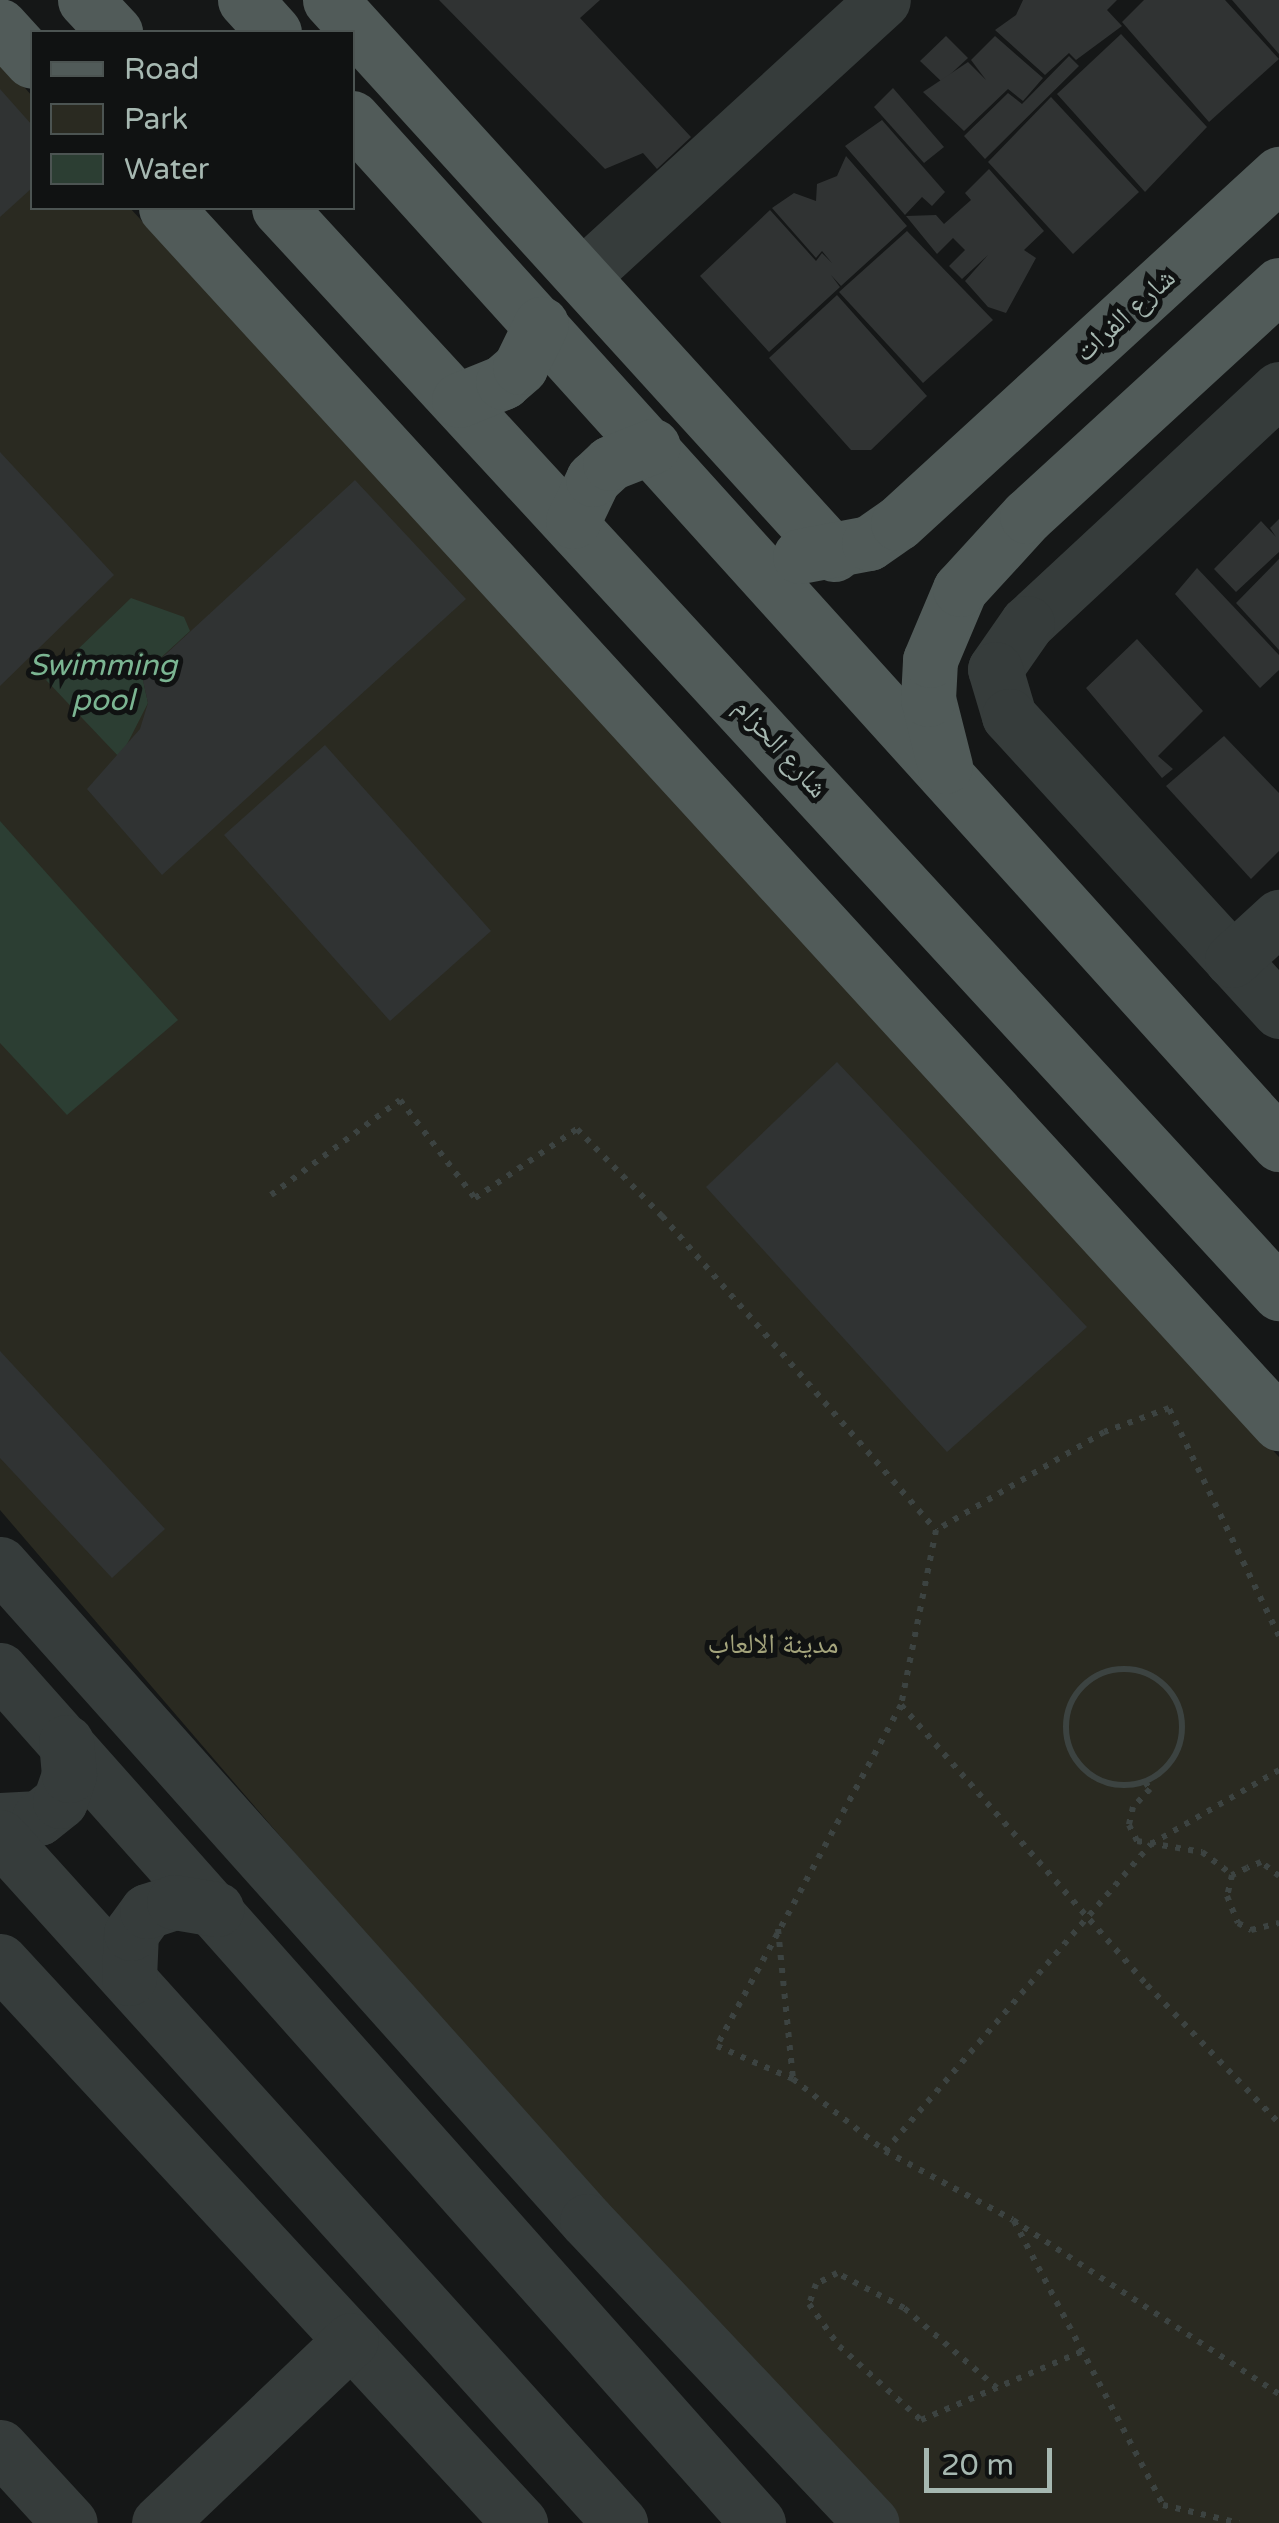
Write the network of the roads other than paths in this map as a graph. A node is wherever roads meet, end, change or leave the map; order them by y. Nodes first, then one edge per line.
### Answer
1 (85, 0) edge
2 (245, 0) edge
3 (330, 0) edge
4 (872, 4) edge
5 (0, 26) edge
6 (113, 30) edge
7 (272, 30) edge
8 (30, 59) edge
9 (355, 121) edge
10 (1279, 174) edge
11 (168, 210) edge
12 (281, 210) edge
13 (582, 276) junction
14 (1279, 285) edge
15 (541, 324) junction
16 (1279, 389) edge
17 (459, 400) junction
18 (653, 446) junction
19 (970, 456) junction
20 (1027, 516) junction
21 (573, 521) junction
22 (735, 537) junction
23 (834, 554) junction
24 (948, 774) junction
25 (1279, 916) edge
26 (1232, 960) junction
27 (1279, 1012) edge
28 (1279, 1144) edge
29 (1218, 1226) junction
30 (1152, 1285) junction
31 (1279, 1293) edge
32 (1279, 1422) edge
33 (0, 1564) edge
34 (0, 1670) edge
35 (66, 1742) junction
36 (0, 1820) edge
37 (0, 1837) edge
38 (216, 1909) junction
39 (0, 1962) edge
40 (128, 1978) junction
41 (350, 2340) junction
42 (0, 2447) edge
43 (70, 2523) edge
44 (160, 2523) edge
45 (520, 2523) edge
46 (620, 2523) edge
47 (758, 2523) edge
48 (872, 2523) edge

1 - 6 main road
2 - 7 main road
3 - 13 main road
4 - 13 street
5 - 8 main road
9 - 15 main road
10 - 19 main road, شارع الفرات
11 - 30 main road
12 - 17 main road, شارع الحزام
13 - 23 main road
14 - 20 main road
15 - 17 main road
15 - 18 main road
16 - 26 street
17 - 21 main road, شارع الحزام
18 - 21 main road
18 - 22 main road
19 - 20 main road
19 - 23 main road, شارع الفرات
20 - 24 main road
21 - 29 main road, شارع الحزام
22 - 23 main road
22 - 24 main road
24 - 28 main road
25 - 26 street
26 - 27 street
29 - 30 main road
29 - 31 main road, شارع الحزام
30 - 32 main road
33 - 48 street
34 - 35 street
35 - 36 street
35 - 38 street
37 - 40 street
38 - 40 street
38 - 47 street
39 - 41 street
40 - 46 street
41 - 44 street
41 - 45 street
42 - 43 street

